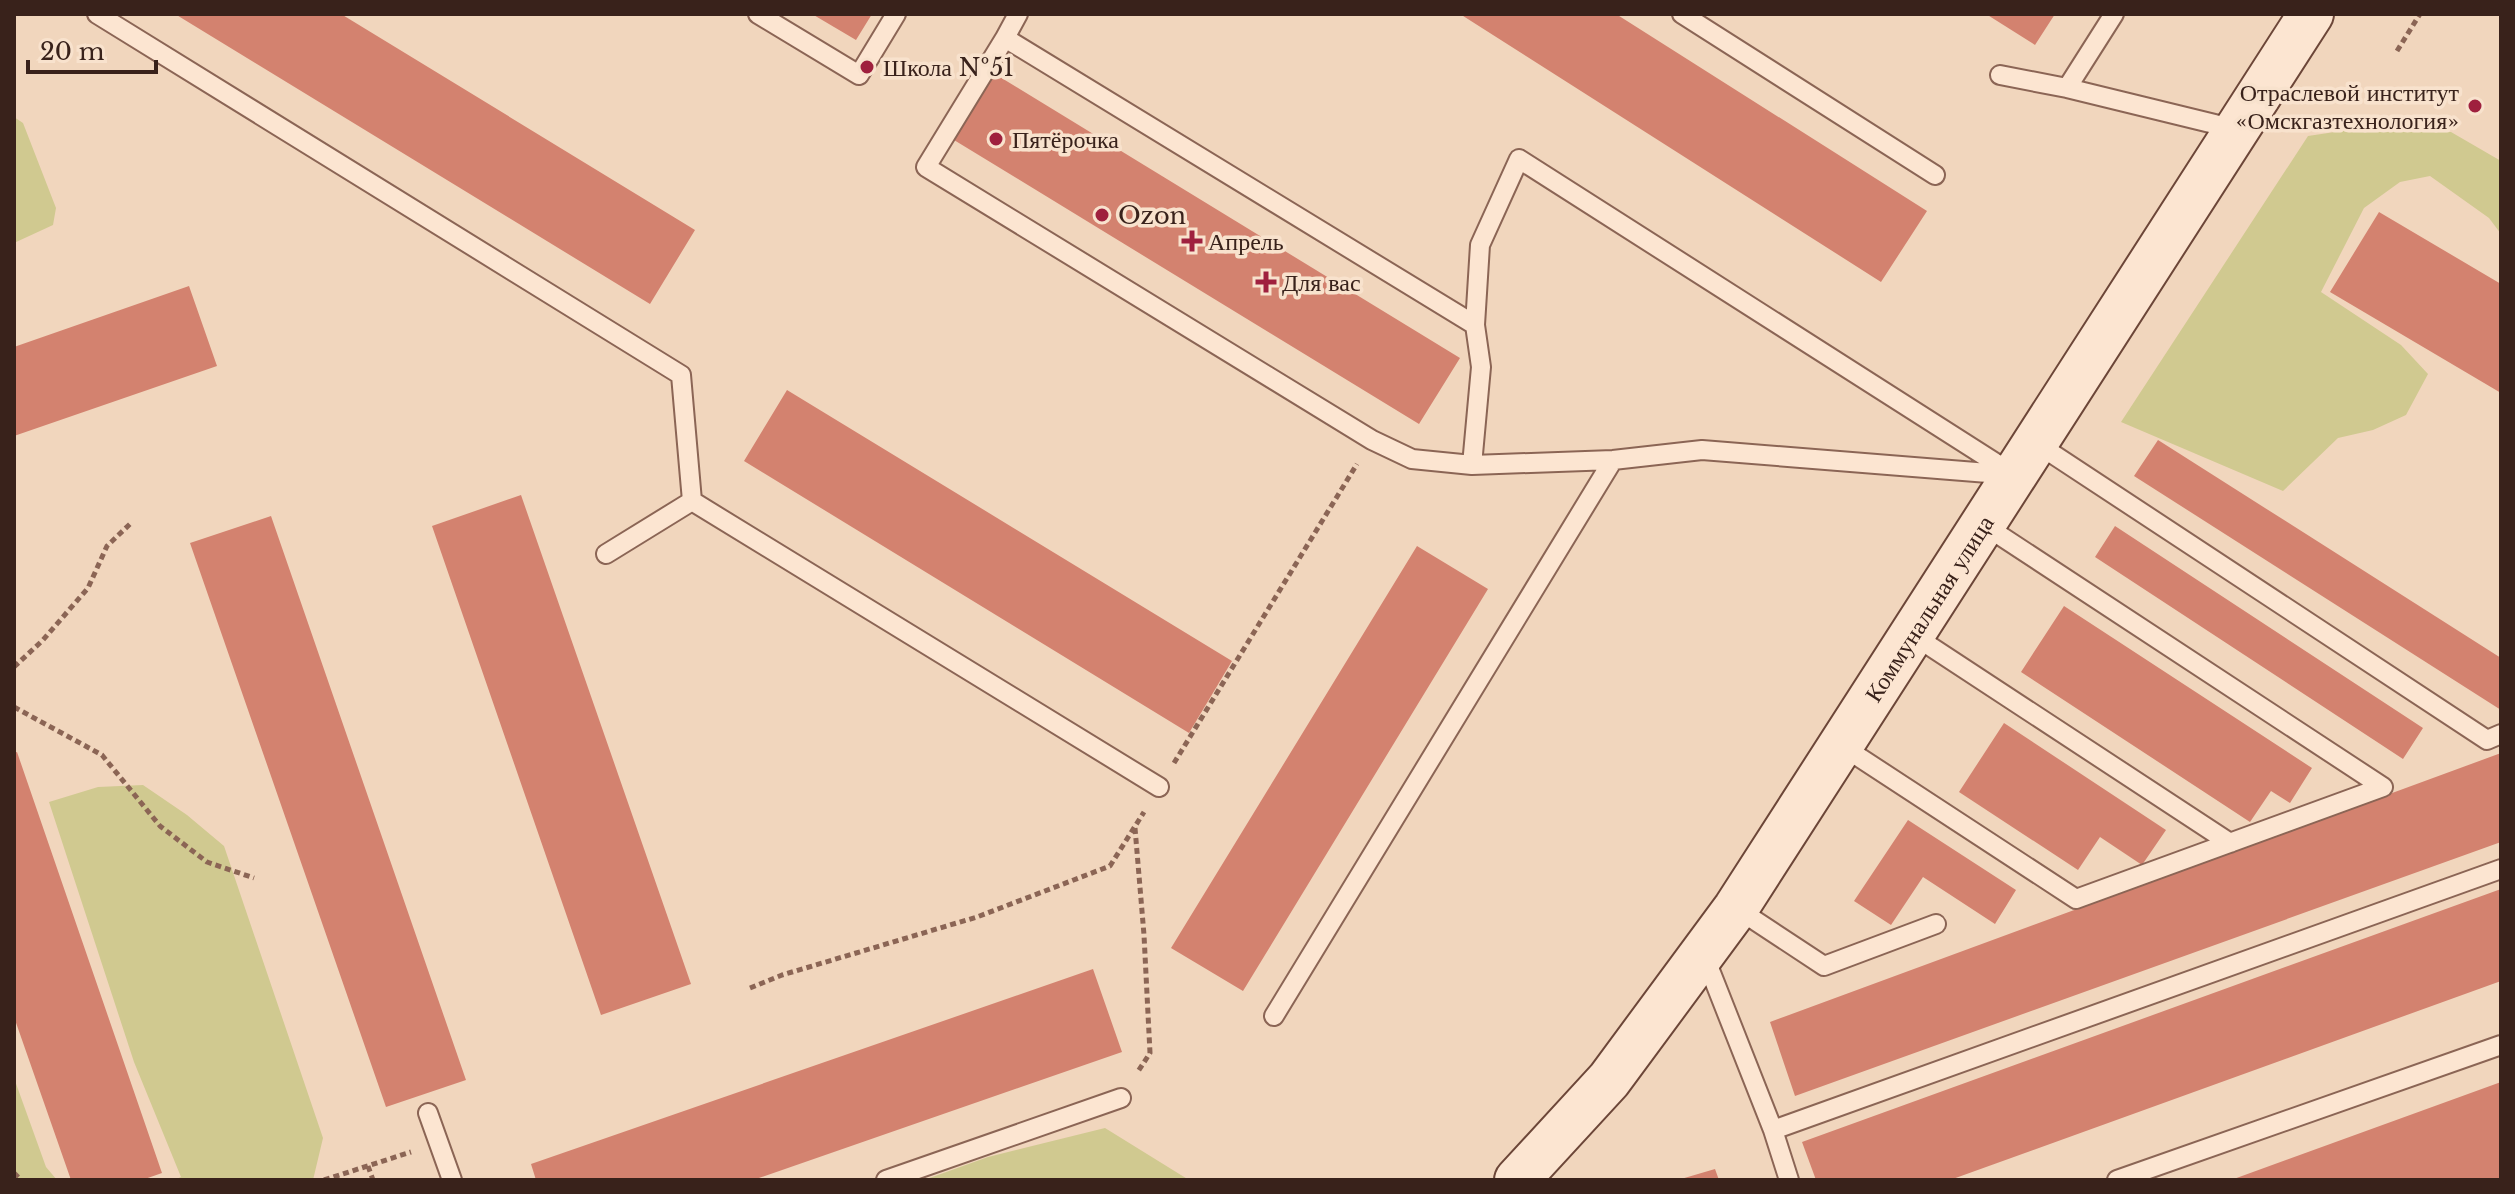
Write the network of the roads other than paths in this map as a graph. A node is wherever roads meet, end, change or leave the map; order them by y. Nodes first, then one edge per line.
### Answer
1 (97, 14) edge
2 (758, 14) edge
3 (896, 14) edge
4 (1018, 14) edge
5 (1682, 14) edge
6 (2114, 14) edge
7 (2311, 14) edge
8 (1005, 38) junction
9 (2000, 75) dead end
10 (2067, 88) junction
11 (2238, 130) junction
12 (1935, 175) dead end
13 (1475, 325) junction
14 (2026, 459) junction
15 (1613, 460) junction
16 (1472, 465) junction
17 (692, 501) junction
18 (1984, 525) junction
19 (606, 554) dead end
20 (1913, 635) junction
21 (2501, 734) edge
22 (1842, 746) junction
23 (1159, 787) road end
24 (2230, 843) junction
25 (2501, 869) edge
26 (1736, 908) junction
27 (1936, 924) dead end
28 (1703, 953) junction
29 (1274, 1016) dead end
30 (2501, 1045) edge
31 (1121, 1098) road end
32 (428, 1113) dead end
33 (1773, 1130) junction
34 (452, 1180) edge
35 (886, 1180) edge
36 (1517, 1180) edge
37 (1789, 1180) edge
38 (2117, 1180) edge

1 - 17 lane
2 - 3 lane
4 - 8 lane
5 - 12 lane
6 - 10 lane
7 - 11 street, Коммунальная улица
8 - 13 lane
8 - 16 lane
9 - 10 lane
10 - 11 lane
11 - 14 street, Коммунальная улица
13 - 14 lane
13 - 16 lane
14 - 15 lane
14 - 18 street, Коммунальная улица
14 - 21 lane
15 - 16 lane
15 - 29 lane
17 - 19 lane
17 - 23 lane
18 - 20 street, Коммунальная улица
18 - 24 lane
20 - 22 street, Коммунальная улица
20 - 24 lane
22 - 24 lane
22 - 26 street, Коммунальная улица
25 - 33 lane
26 - 27 lane
26 - 28 street, Коммунальная улица
28 - 33 lane
28 - 36 street, Коммунальная улица
30 - 38 lane
31 - 35 lane
32 - 34 lane
33 - 37 lane

